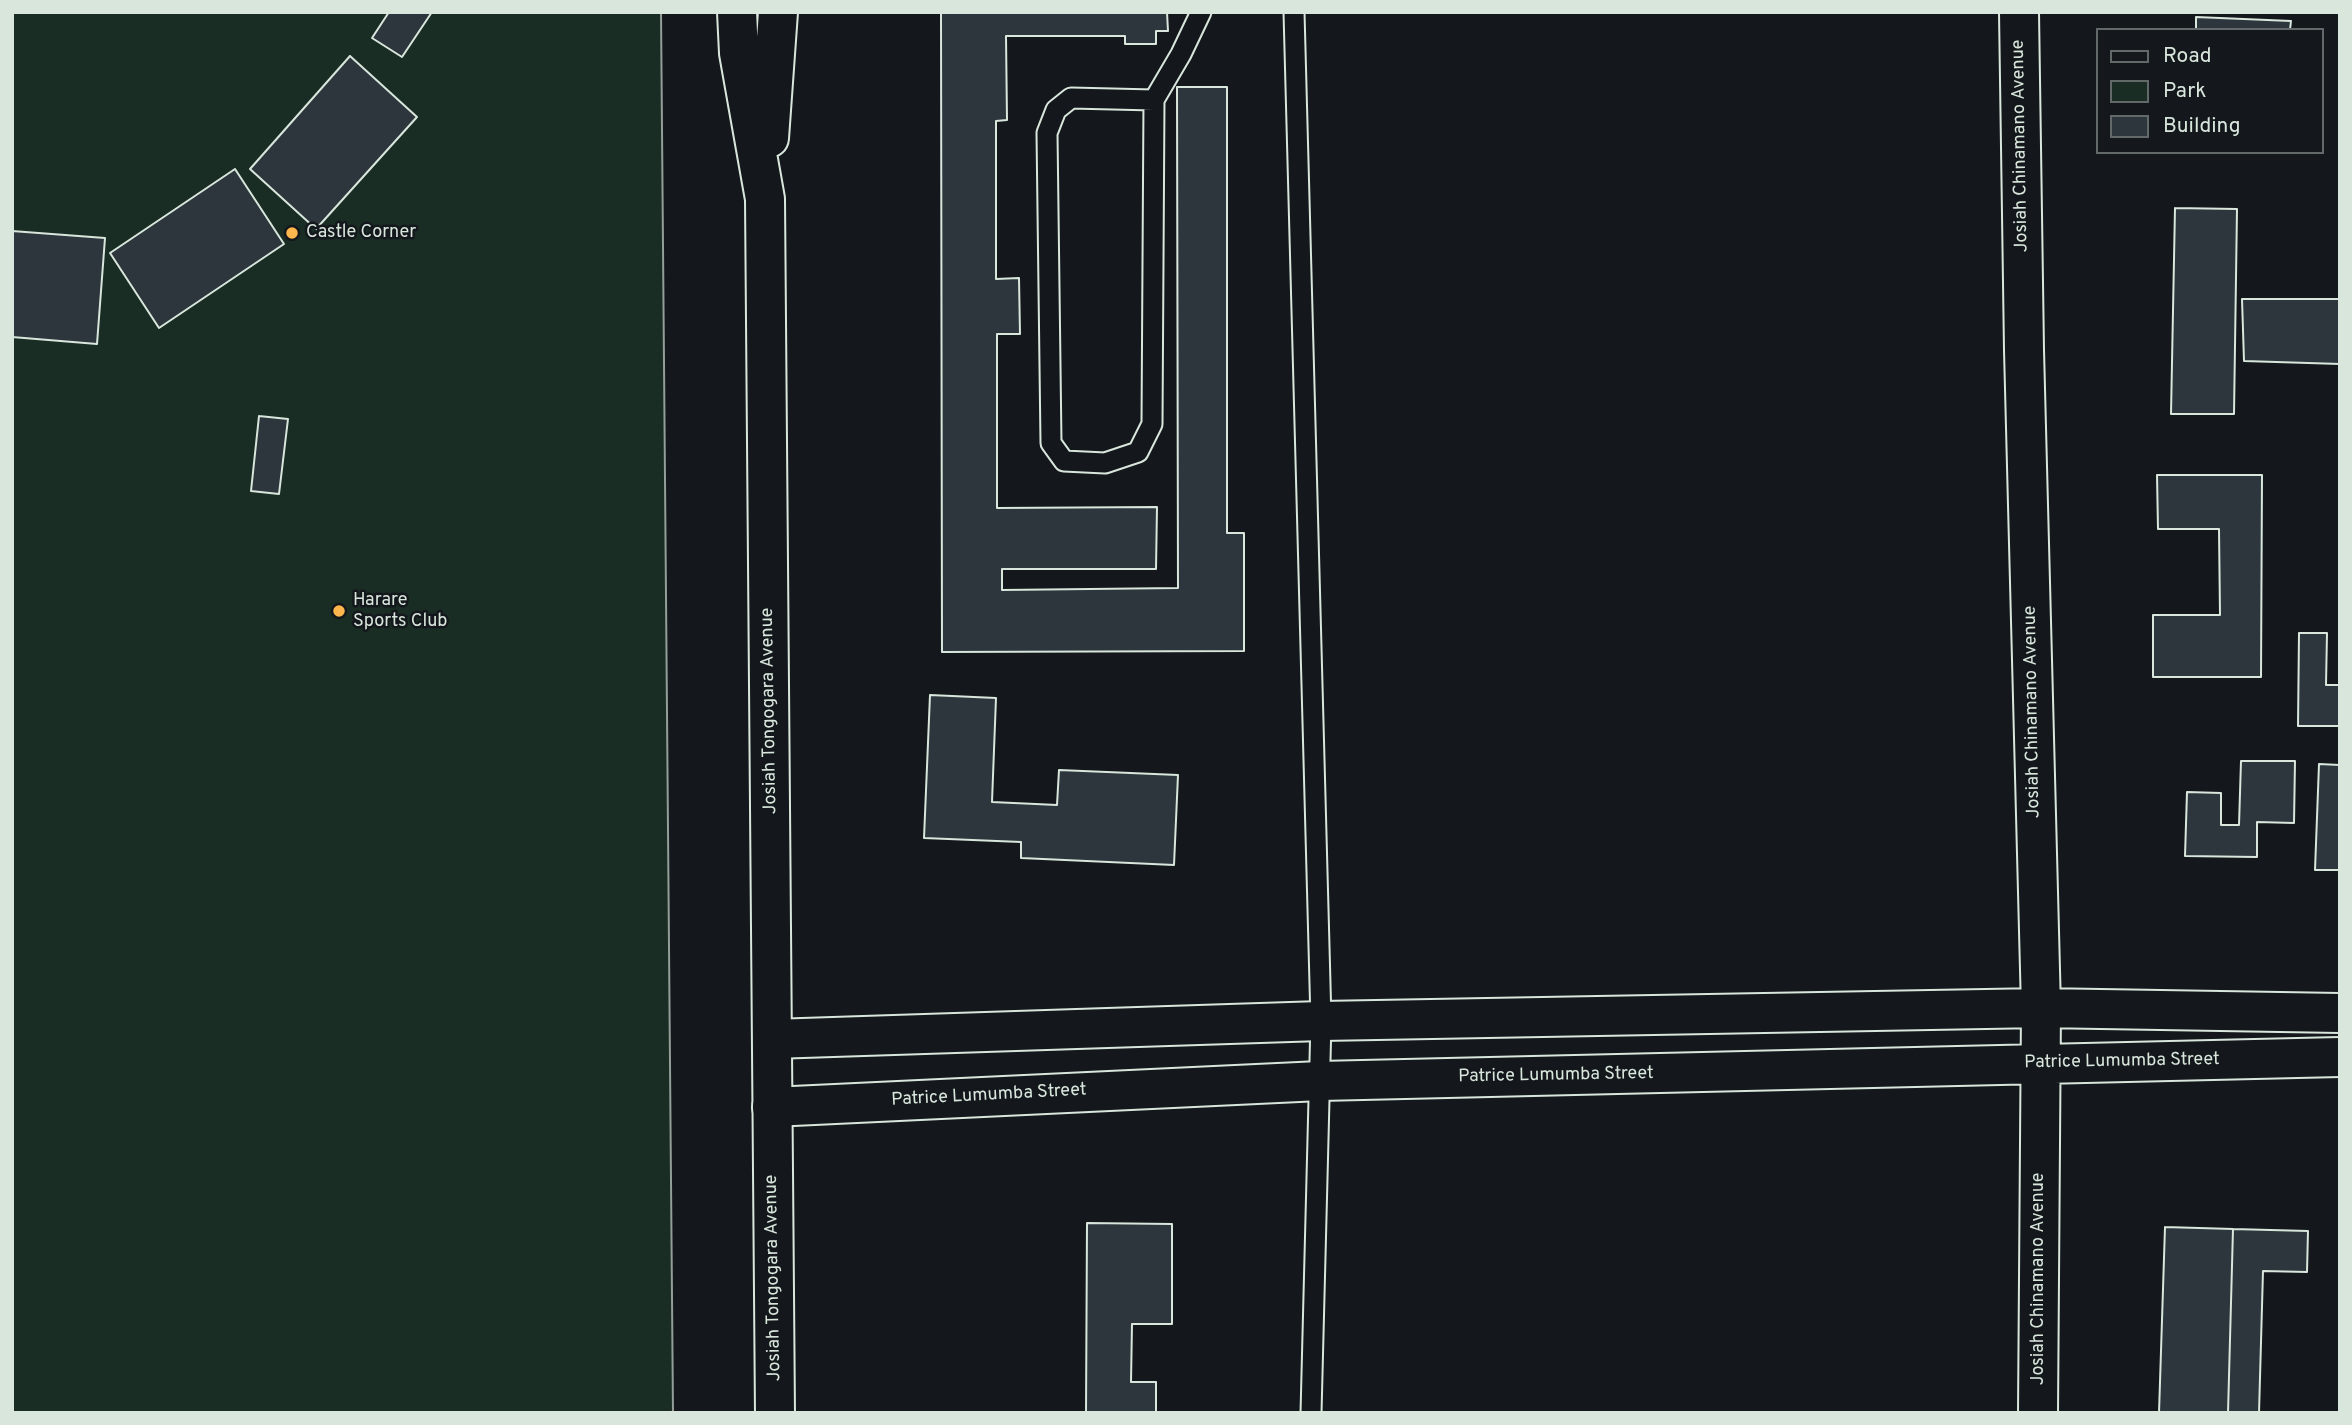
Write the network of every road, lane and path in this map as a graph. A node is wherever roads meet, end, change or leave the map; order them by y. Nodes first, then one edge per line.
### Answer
1 (737, 12) edge
2 (778, 12) edge
3 (1201, 12) edge
4 (1294, 12) edge
5 (2020, 12) edge
6 (1154, 100) junction
7 (765, 199) junction
8 (2041, 1008) junction
9 (2340, 1013) edge
10 (1321, 1021) junction
11 (772, 1039) junction
12 (2340, 1057) edge
13 (2040, 1064) junction
14 (1320, 1081) junction
15 (772, 1107) junction
16 (775, 1413) edge
17 (1311, 1413) edge
18 (2038, 1413) edge

1 - 7 street, Josiah Tongogara Avenue
2 - 7 street
3 - 6 lane
4 - 10 lane
5 - 8 street, Josiah Chinamano Avenue
6 - 6 lane
7 - 11 street, Josiah Tongogara Avenue
8 - 9 street
8 - 10 street
8 - 13 street, Josiah Chinamano Avenue
10 - 11 street
10 - 14 lane
11 - 15 street, Josiah Tongogara Avenue
12 - 13 street, Patrice Lumumba Street
13 - 14 street, Patrice Lumumba Street
13 - 18 street, Josiah Chinamano Avenue
14 - 15 street, Patrice Lumumba Street
14 - 17 lane
15 - 16 street, Josiah Tongogara Avenue

